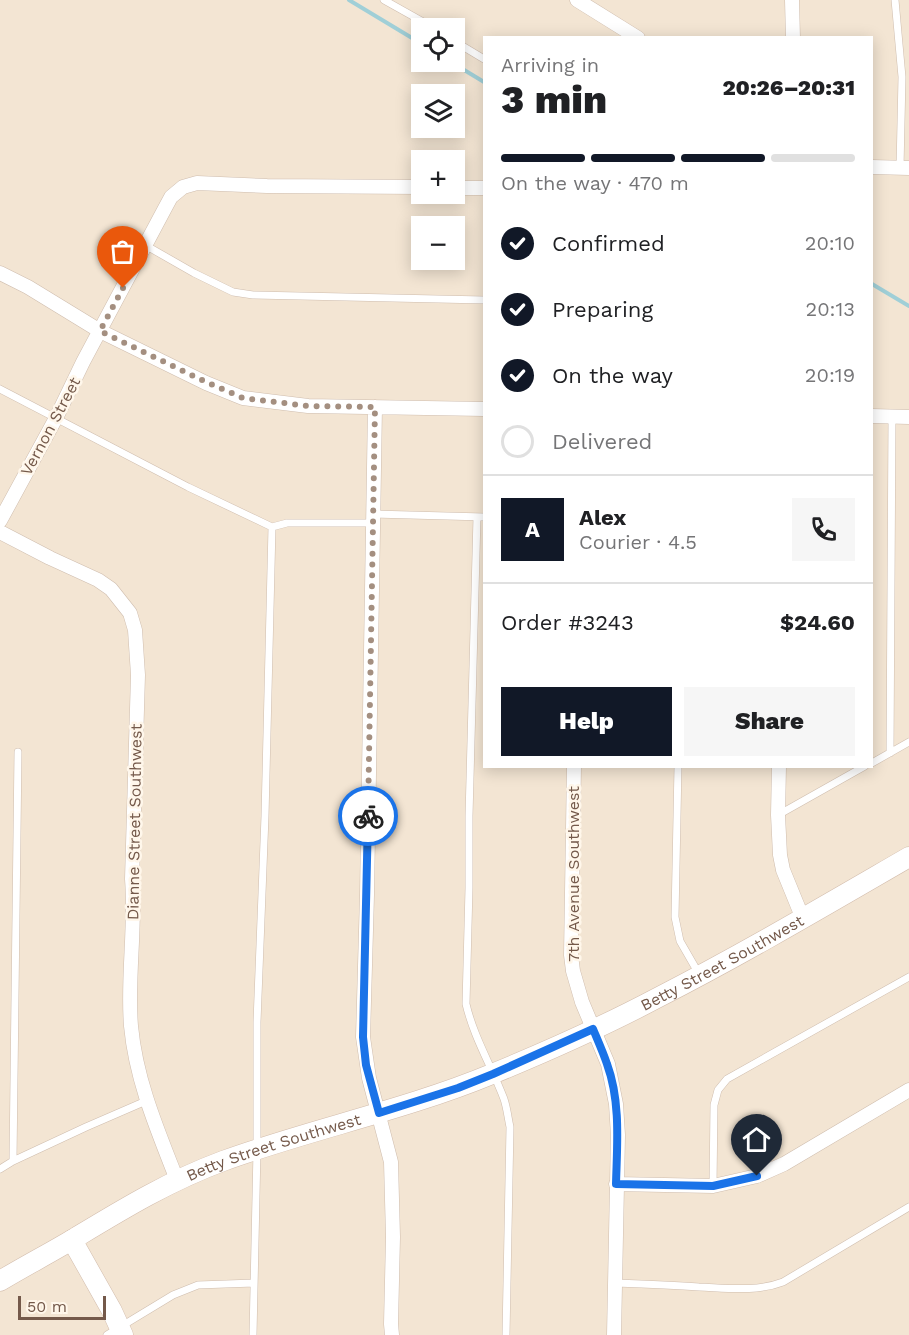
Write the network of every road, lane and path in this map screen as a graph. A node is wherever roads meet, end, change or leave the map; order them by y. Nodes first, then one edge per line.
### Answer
1 (384, 0) edge
2 (577, 0) edge
3 (792, 0) edge
4 (895, 0) edge
5 (416, 18) edge
6 (635, 36) edge
7 (793, 36) edge
8 (465, 48) edge
9 (483, 58) edge
10 (873, 167) edge
11 (905, 168) edge
12 (411, 187) edge
13 (465, 188) edge
14 (483, 188) edge
15 (144, 245) junction
16 (0, 273) edge
17 (483, 300) edge
18 (100, 331) junction
19 (0, 389) edge
20 (375, 407) junction
21 (483, 409) edge
22 (873, 416) edge
23 (892, 417) junction
24 (909, 417) edge
25 (56, 418) junction
26 (481, 517) edge
27 (373, 518) junction
28 (0, 521) edge
29 (272, 527) junction
30 (0, 532) edge
31 (909, 742) edge
32 (18, 752) dead end
33 (890, 753) junction
34 (873, 762) edge
35 (574, 768) edge
36 (678, 768) edge
37 (779, 768) edge
38 (861, 768) edge
39 (778, 815) junction
40 (909, 857) edge
41 (802, 919) junction
42 (700, 976) junction
43 (909, 977) edge
44 (593, 1029) junction
45 (493, 1074) junction
46 (909, 1090) edge
47 (147, 1101) junction
48 (379, 1113) junction
49 (257, 1150) junction
50 (13, 1161) junction
51 (0, 1168) edge
52 (177, 1180) junction
53 (616, 1184) junction
54 (713, 1186) junction
55 (909, 1207) edge
56 (72, 1240) junction
57 (0, 1281) edge
58 (254, 1282) junction
59 (615, 1283) junction
60 (116, 1333) edge
61 (253, 1335) edge
62 (392, 1335) edge
63 (506, 1335) edge
64 (614, 1335) edge

1 - 5 lane
2 - 6 street
3 - 7 street
4 - 11 lane
8 - 9 lane
10 - 11 street
12 - 15 street, Vernon Street
13 - 14 street
15 - 17 lane
15 - 18 street, Vernon Street
16 - 18 street
18 - 20 street
18 - 25 street, Vernon Street
19 - 25 lane
20 - 21 street
20 - 27 street
22 - 23 street
23 - 24 street
23 - 33 lane
25 - 28 street, Vernon Street
25 - 29 lane
26 - 27 lane
26 - 45 lane
27 - 29 lane
27 - 48 street
29 - 49 lane
30 - 47 street, Dianne Street Southwest
31 - 33 lane
32 - 50 lane
33 - 34 lane
35 - 44 street, 7th Avenue Southwest
36 - 42 lane
37 - 39 street
38 - 39 lane
39 - 41 street
40 - 41 street, Betty Street Southwest
41 - 42 street, Betty Street Southwest
42 - 44 street, Betty Street Southwest
43 - 54 lane
44 - 45 street, Betty Street Southwest
44 - 53 street, 7th Avenue Southwest
45 - 48 street, Betty Street Southwest
45 - 63 lane
46 - 54 street
47 - 50 lane
47 - 52 street, Dianne Street Southwest
48 - 49 street, Betty Street Southwest
48 - 62 street
49 - 52 street, Betty Street Southwest
49 - 58 lane
50 - 51 lane
52 - 56 street, Betty Street Southwest
53 - 54 street
53 - 59 street, 7th Avenue Southwest
55 - 59 lane
56 - 57 street, Betty Street Southwest
56 - 60 street
58 - 60 lane
58 - 61 lane
59 - 64 street, 7th Avenue Southwest

